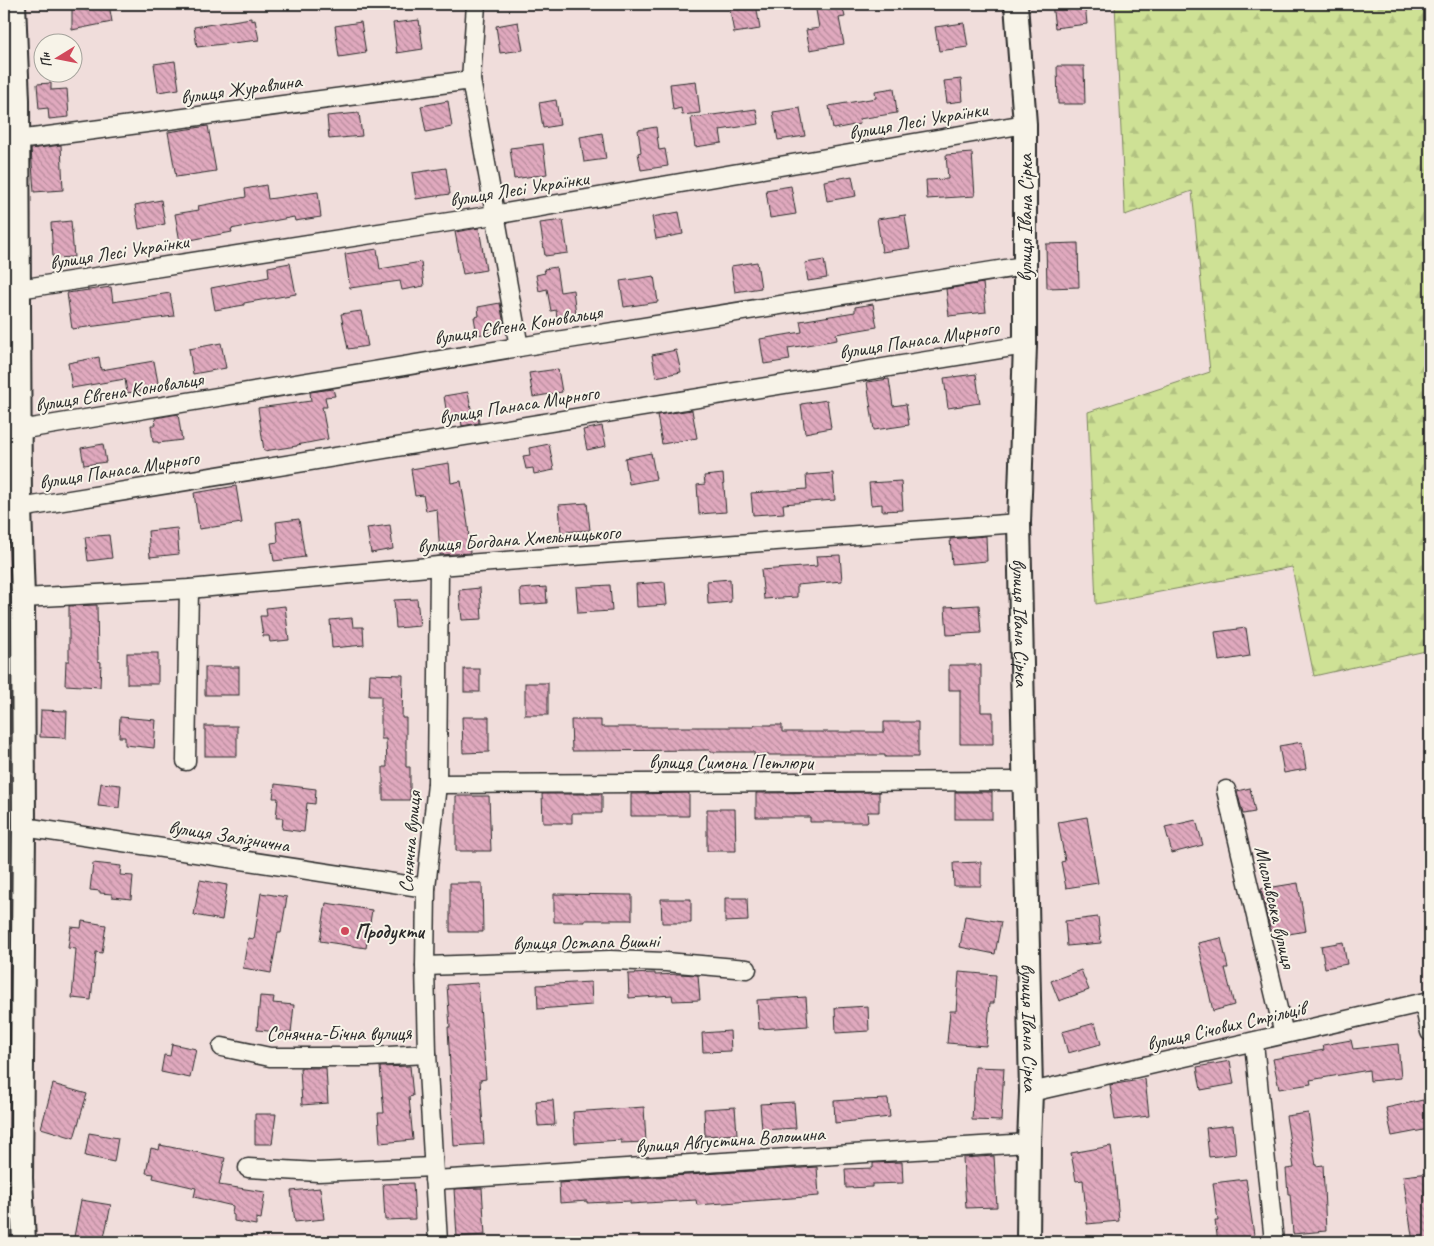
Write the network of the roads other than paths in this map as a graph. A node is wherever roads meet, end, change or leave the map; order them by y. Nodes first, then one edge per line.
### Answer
1 (14, 4) edge
2 (476, 4) edge
3 (1016, 4) edge
4 (471, 80) junction
5 (1025, 124) junction
6 (18, 140) junction
7 (494, 215) junction
8 (1024, 266) junction
9 (19, 289) junction
10 (1025, 345) junction
11 (519, 346) junction
12 (19, 430) junction
13 (20, 508) junction
14 (1019, 523) junction
15 (438, 566) junction
16 (189, 589) junction
17 (23, 598) junction
18 (186, 761) dead end
19 (1025, 781) junction
20 (437, 784) junction
21 (1226, 790) dead end
22 (24, 826) junction
23 (426, 888) junction
24 (425, 966) junction
25 (748, 969) dead end
26 (1427, 1002) edge
27 (1430, 1032) edge
28 (1284, 1034) junction
29 (1254, 1043) junction
30 (222, 1047) dead end
31 (427, 1054) junction
32 (1032, 1092) junction
33 (1029, 1143) junction
34 (248, 1168) dead end
35 (433, 1173) junction
36 (24, 1242) edge
37 (438, 1242) edge
38 (1028, 1242) edge
39 (1274, 1242) edge

1 - 6 street
2 - 4 street
3 - 5 street, вулиця Івана Сірка
4 - 6 street, вулиця Журавлина
4 - 7 street
5 - 7 street, вулиця Лесі Українки
5 - 8 street, вулиця Івана Сірка
6 - 9 street
7 - 9 street, вулиця Лесі Українки
7 - 11 street
8 - 10 street, вулиця Івана Сірка
8 - 11 street, вулиця Євгена Коновальця
9 - 12 street
10 - 13 street, вулиця Панаса Мирного
10 - 14 street, вулиця Івана Сірка
11 - 12 street, вулиця Євгена Коновальця
12 - 13 street
13 - 17 street
14 - 15 street, вулиця Богдана Хмельницького
14 - 19 street, вулиця Івана Сірка
15 - 16 street, вулиця Богдана Хмельницького
15 - 20 street, Сонячна вулиця
16 - 17 street, вулиця Богдана Хмельницького
16 - 18 street
17 - 22 street
19 - 20 street, вулиця Симона Петлюри
19 - 32 street, вулиця Івана Сірка
20 - 23 street, Сонячна вулиця
21 - 28 street, Мисливська вулиця
22 - 23 street, вулиця Залізнична
22 - 36 street
23 - 24 street, Сонячна вулиця
24 - 25 street, вулиця Остапа Вишні
24 - 31 street, Сонячна вулиця
26 - 27 street
26 - 28 street, вулиця Січових Стрільців
28 - 29 street, вулиця Січових Стрільців
29 - 32 street, вулиця Січових Стрільців
29 - 39 street
30 - 31 street, Сонячна-Бічна вулиця
31 - 35 street, Сонячна вулиця
32 - 33 street, вулиця Івана Сірка
33 - 35 street, вулиця Августина Волошина
33 - 38 street, вулиця Івана Сірка
34 - 35 street
35 - 37 street, Сонячна вулиця

